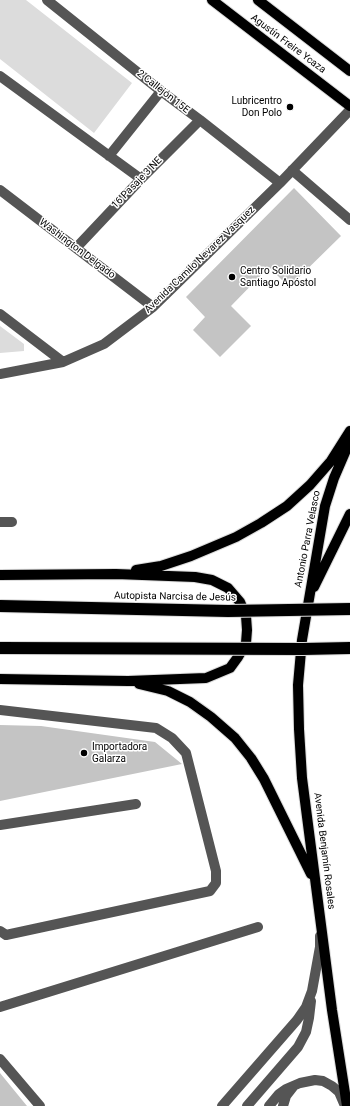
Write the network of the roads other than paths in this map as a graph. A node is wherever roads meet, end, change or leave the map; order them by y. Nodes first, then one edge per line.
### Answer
1 (47, 0) edge
2 (212, 0) edge
3 (258, 0) edge
4 (350, 71) edge
5 (0, 76) edge
6 (162, 91) junction
7 (350, 106) edge
8 (350, 110) edge
9 (200, 120) junction
10 (109, 156) junction
11 (292, 170) junction
12 (141, 179) junction
13 (280, 183) junction
14 (0, 190) edge
15 (350, 220) edge
16 (76, 248) junction
17 (153, 307) junction
18 (0, 314) edge
19 (63, 362) junction
20 (0, 374) edge
21 (350, 431) edge
22 (350, 441) edge
23 (350, 514) edge
24 (0, 522) edge
25 (12, 522) dead end
26 (116, 574) junction
27 (0, 575) edge
28 (309, 598) junction
29 (0, 606) edge
30 (350, 609) edge
31 (0, 648) edge
32 (350, 648) edge
33 (0, 679) edge
34 (128, 681) junction
35 (0, 710) edge
36 (136, 804) dead end
37 (0, 825) edge
38 (315, 882) junction
39 (321, 920) junction
40 (258, 928) dead end
41 (0, 931) edge
42 (312, 991) junction
43 (0, 1006) edge
44 (0, 1059) edge
45 (300, 1083) junction
46 (40, 1106) edge
47 (222, 1106) edge
48 (247, 1106) edge
49 (269, 1106) edge
50 (283, 1106) edge
51 (346, 1106) edge

1 - 6 street, 2 Callejón 15E
2 - 7 main road, Agustín Freire Ycaza
3 - 4 main road, Agustín Freire Ycaza
5 - 10 street
6 - 9 street, 2 Callejón 15E
6 - 10 street
8 - 11 street, Avenida Camilo Nevarez Vasquez
9 - 12 street, 16 Pasaje 3 NE
9 - 13 street, 2 Callejón 15E
10 - 12 street
11 - 13 street, Avenida Camilo Nevarez Vasquez
11 - 15 street
12 - 16 street, 16 Pasaje 3 NE
13 - 17 street, Avenida Camilo Nevarez Vasquez
14 - 16 street, Washington Delgado
16 - 17 street, Washington Delgado
17 - 19 street, Avenida Camilo Nevarez Vasquez
18 - 19 street
19 - 20 street, Avenida Camilo Nevarez Vasquez
21 - 26 main road
22 - 28 main road, Antonio Parra Velasco
23 - 28 main road
24 - 25 street
26 - 27 main road
26 - 34 main road
28 - 38 main road, Avenida Benjamín Rosales
29 - 30 highway, Autopista Narcisa de Jesús, bridge
31 - 32 highway, bridge
33 - 34 main road
34 - 38 main road
35 - 41 street
36 - 37 street
38 - 39 main road, Avenida Benjamín Rosales
39 - 42 street
39 - 51 main road, Avenida Benjamín Rosales
40 - 43 street
42 - 47 street
42 - 48 street
44 - 46 street
45 - 49 street
45 - 50 street
45 - 51 street

